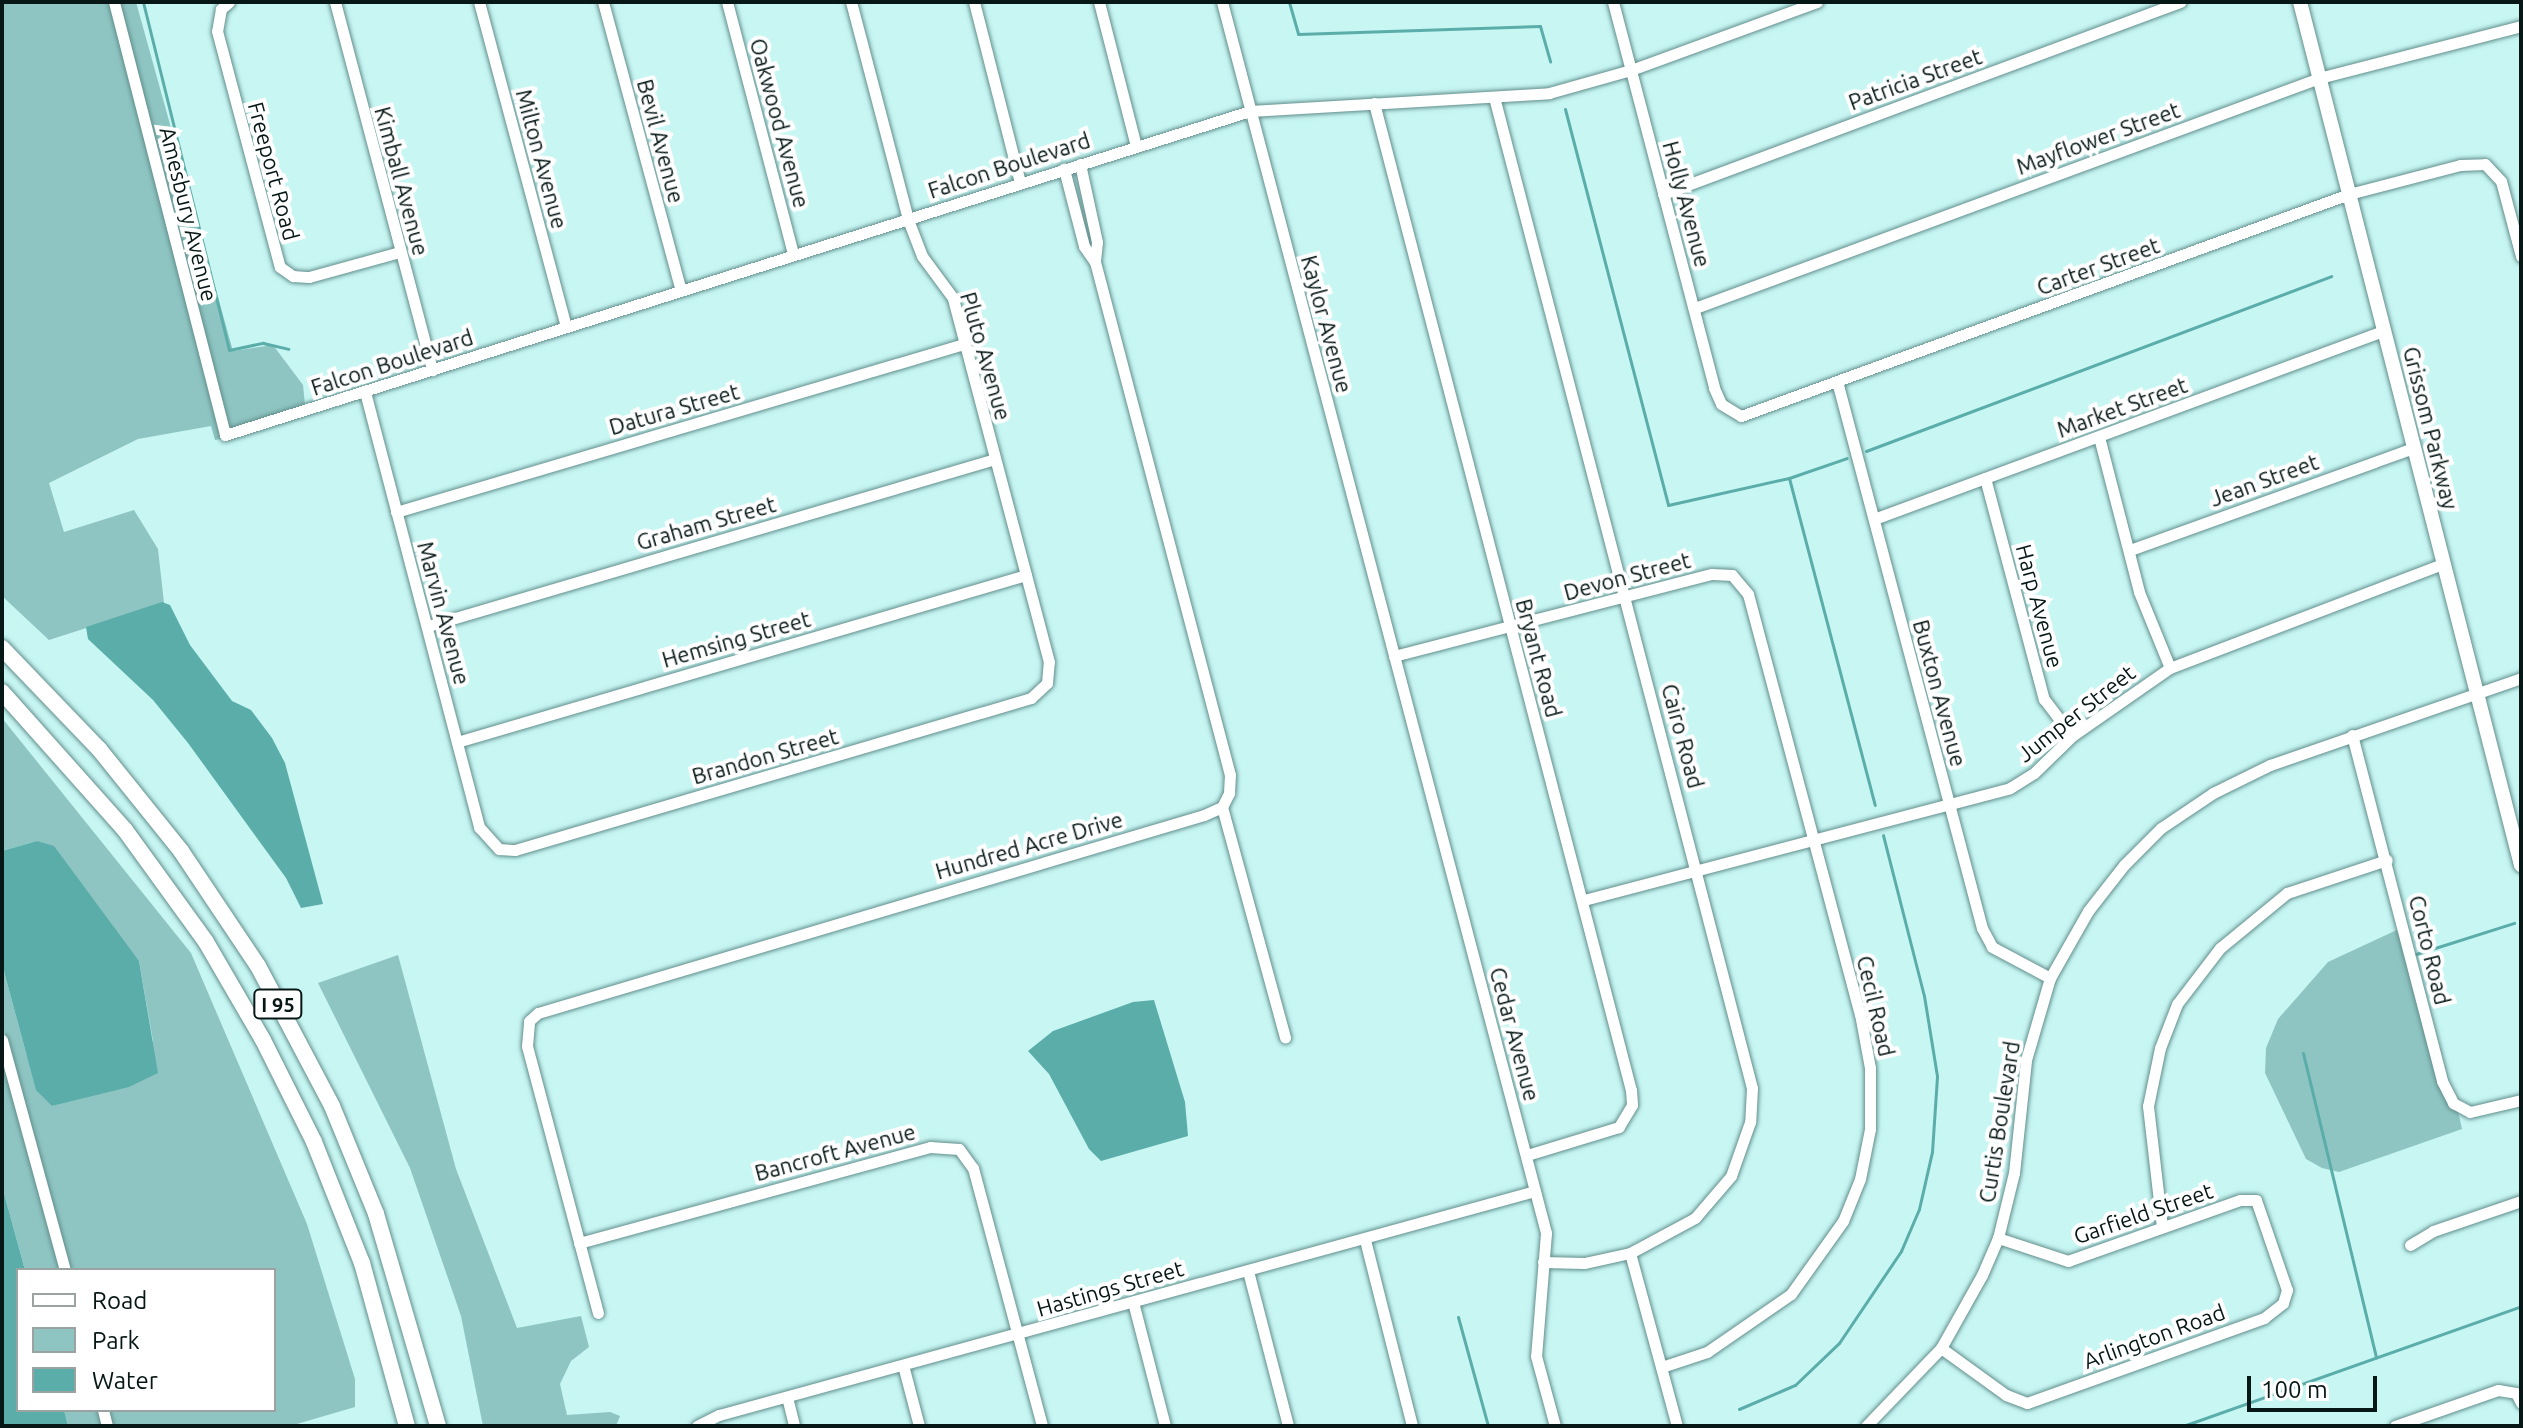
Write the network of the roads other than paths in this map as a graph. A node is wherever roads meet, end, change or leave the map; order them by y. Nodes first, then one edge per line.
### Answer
1 (114, 2) edge
2 (335, 2) edge
3 (479, 2) edge
4 (603, 2) edge
5 (727, 2) edge
6 (851, 2) edge
7 (974, 2) edge
8 (1099, 2) edge
9 (1222, 2) edge
10 (1613, 2) edge
11 (1817, 2) edge
12 (2180, 2) edge
13 (2300, 2) edge
14 (225, 6) edge
15 (2521, 26) edge
16 (1631, 70) junction
17 (2319, 78) junction
18 (1494, 97) junction
19 (1374, 103) junction
20 (1250, 111) junction
21 (1136, 146) junction
22 (1080, 164) junction
23 (1064, 169) junction
24 (1020, 183) junction
25 (1663, 194) junction
26 (2349, 194) junction
27 (908, 219) junction
28 (2519, 237) edge
29 (400, 252) junction
30 (793, 254) junction
31 (2521, 256) edge
32 (1095, 262) junction
33 (681, 291) junction
34 (1695, 308) junction
35 (566, 327) junction
36 (2383, 331) junction
37 (964, 344) junction
38 (432, 370) junction
39 (1838, 385) junction
40 (365, 392) junction
41 (1730, 412) joint
42 (225, 435) joint
43 (2099, 437) junction
44 (2413, 448) junction
45 (995, 459) junction
46 (1985, 478) junction
47 (396, 512) junction
48 (1874, 519) junction
49 (2130, 550) junction
50 (2443, 564) junction
51 (1026, 575) junction
52 (1732, 575) joint
53 (1626, 598) junction
54 (428, 626) junction
55 (1509, 626) junction
56 (2, 648) edge
57 (1394, 656) junction
58 (2170, 668) junction
59 (2521, 678) edge
60 (1047, 683) joint
61 (2, 692) edge
62 (2476, 692) junction
63 (2352, 735) junction
64 (2072, 736) junction
65 (457, 742) junction
66 (1949, 804) junction
67 (1222, 807) junction
68 (1813, 840) junction
69 (488, 842) joint
70 (2387, 860) junction
71 (2521, 865) edge
72 (1698, 870) junction
73 (1584, 900) junction
74 (2050, 978) junction
75 (1285, 1038) dead end
76 (2, 1040) edge
77 (2521, 1100) edge
78 (1527, 1155) junction
79 (1535, 1191) junction
80 (2256, 1200) joint
81 (2521, 1201) edge
82 (2162, 1227) junction
83 (1998, 1238) junction
84 (1365, 1240) junction
85 (579, 1243) junction
86 (2410, 1245) dead end
87 (1630, 1253) junction
88 (1543, 1262) junction
89 (64, 1268) edge
90 (1248, 1271) junction
91 (1133, 1302) junction
92 (598, 1313) dead end
93 (1018, 1335) junction
94 (1941, 1348) junction
95 (903, 1365) junction
96 (1662, 1367) junction
97 (787, 1397) junction
98 (2518, 1398) edge
99 (2401, 1425) edge
100 (407, 1426) edge
101 (438, 1426) edge
102 (697, 1426) edge
103 (794, 1426) edge
104 (919, 1426) edge
105 (1042, 1426) edge
106 (1165, 1426) edge
107 (1288, 1426) edge
108 (1412, 1426) edge
109 (1555, 1426) edge
110 (1677, 1426) edge
111 (1866, 1426) edge

1 - 42 street, Amesbury Avenue
2 - 29 street, Kimball Avenue
3 - 35 street, Milton Avenue
4 - 33 street, Bevil Avenue
5 - 30 street, Oakwood Avenue
6 - 27 street, Pluto Avenue
7 - 24 street
8 - 21 street
9 - 20 street, Kaylor Avenue
10 - 16 street, Holly Avenue
11 - 16 street, Falcon Boulevard
12 - 25 street, Patricia Street
13 - 17 main road, Grissom Parkway
14 - 29 street, Freeport Road
15 - 17 street, Mayflower Street
16 - 18 street, Falcon Boulevard
16 - 25 street, Holly Avenue
17 - 26 main road, Grissom Parkway
17 - 34 street, Mayflower Street
18 - 19 street, Falcon Boulevard
18 - 53 street, Cairo Road
19 - 20 street, Falcon Boulevard
19 - 55 street, Bryant Road
20 - 21 street, Falcon Boulevard
20 - 57 street, Kaylor Avenue
21 - 22 street, Falcon Boulevard
22 - 23 street, Falcon Boulevard
22 - 32 street
23 - 24 street, Falcon Boulevard
23 - 32 street
24 - 27 street, Falcon Boulevard
25 - 34 street, Holly Avenue
26 - 28 street, Carter Street
26 - 36 main road, Grissom Parkway
26 - 39 street, Carter Street
27 - 30 street, Falcon Boulevard
27 - 37 street, Pluto Avenue
28 - 31 street
29 - 38 street, Kimball Avenue
30 - 33 street, Falcon Boulevard
32 - 67 street
33 - 35 street, Falcon Boulevard
34 - 41 street, Holly Avenue
35 - 38 street, Falcon Boulevard
36 - 43 street, Market Street
36 - 44 main road, Grissom Parkway
37 - 45 street, Pluto Avenue
37 - 47 street, Datura Street
38 - 40 street, Falcon Boulevard
39 - 41 street, Carter Street
39 - 48 street, Buxton Avenue
40 - 42 street, Falcon Boulevard
40 - 47 street, Marvin Avenue
43 - 46 street, Market Street
43 - 49 street
44 - 49 street, Jean Street
44 - 50 main road, Grissom Parkway
45 - 51 street, Pluto Avenue
45 - 54 street, Graham Street
46 - 48 street, Market Street
46 - 64 street, Harp Avenue
47 - 54 street, Marvin Avenue
48 - 66 street, Buxton Avenue
49 - 58 street
50 - 58 street, Jumper Street
50 - 62 main road, Grissom Parkway
51 - 60 street, Pluto Avenue
51 - 65 street, Hemsing Street
52 - 53 street, Devon Street
52 - 68 street, Cecil Road
53 - 55 street, Devon Street
53 - 72 street, Cairo Road
54 - 65 street, Marvin Avenue
55 - 57 street, Devon Street
55 - 73 street, Bryant Road
56 - 101 highway, I 95
57 - 78 street, Cedar Avenue
58 - 64 street, Jumper Street
59 - 62 street, Curtis Boulevard
60 - 69 street, Brandon Street
61 - 100 highway, I 95
62 - 63 street, Curtis Boulevard
62 - 71 main road, Grissom Parkway
63 - 70 street, Corto Road
63 - 74 street, Curtis Boulevard
64 - 66 street, Jumper Street
65 - 69 street, Marvin Avenue
66 - 68 street, Jumper Street
66 - 74 street, Buxton Avenue
67 - 75 street
67 - 85 street, Hundred Acre Drive
68 - 72 street, Jumper Street
68 - 96 street, Cecil Road
70 - 77 street, Corto Road
70 - 82 street
72 - 73 street, Jumper Street
72 - 87 street, Cairo Road
73 - 78 street, Bryant Road
74 - 83 street, Curtis Boulevard
76 - 89 street
78 - 79 street, Cedar Avenue
79 - 84 street, Hastings Street
79 - 88 street, Cedar Avenue
80 - 82 street, Garfield Street
80 - 94 street, Arlington Road
81 - 86 street
82 - 83 street, Garfield Street
83 - 94 street, Curtis Boulevard
84 - 90 street, Hastings Street
84 - 108 street
85 - 92 street, Hundred Acre Drive
85 - 93 street, Bancroft Avenue
87 - 88 street, Cairo Road
87 - 96 street
88 - 109 street, Cedar Avenue
90 - 91 street, Hastings Street
90 - 107 street
91 - 93 street, Hastings Street
91 - 106 street
93 - 95 street, Hastings Street
93 - 105 street, Bancroft Avenue
94 - 111 street, Curtis Boulevard
95 - 97 street, Hastings Street
95 - 104 street
96 - 110 street
97 - 102 street, Hastings Street
97 - 103 street
98 - 99 street

